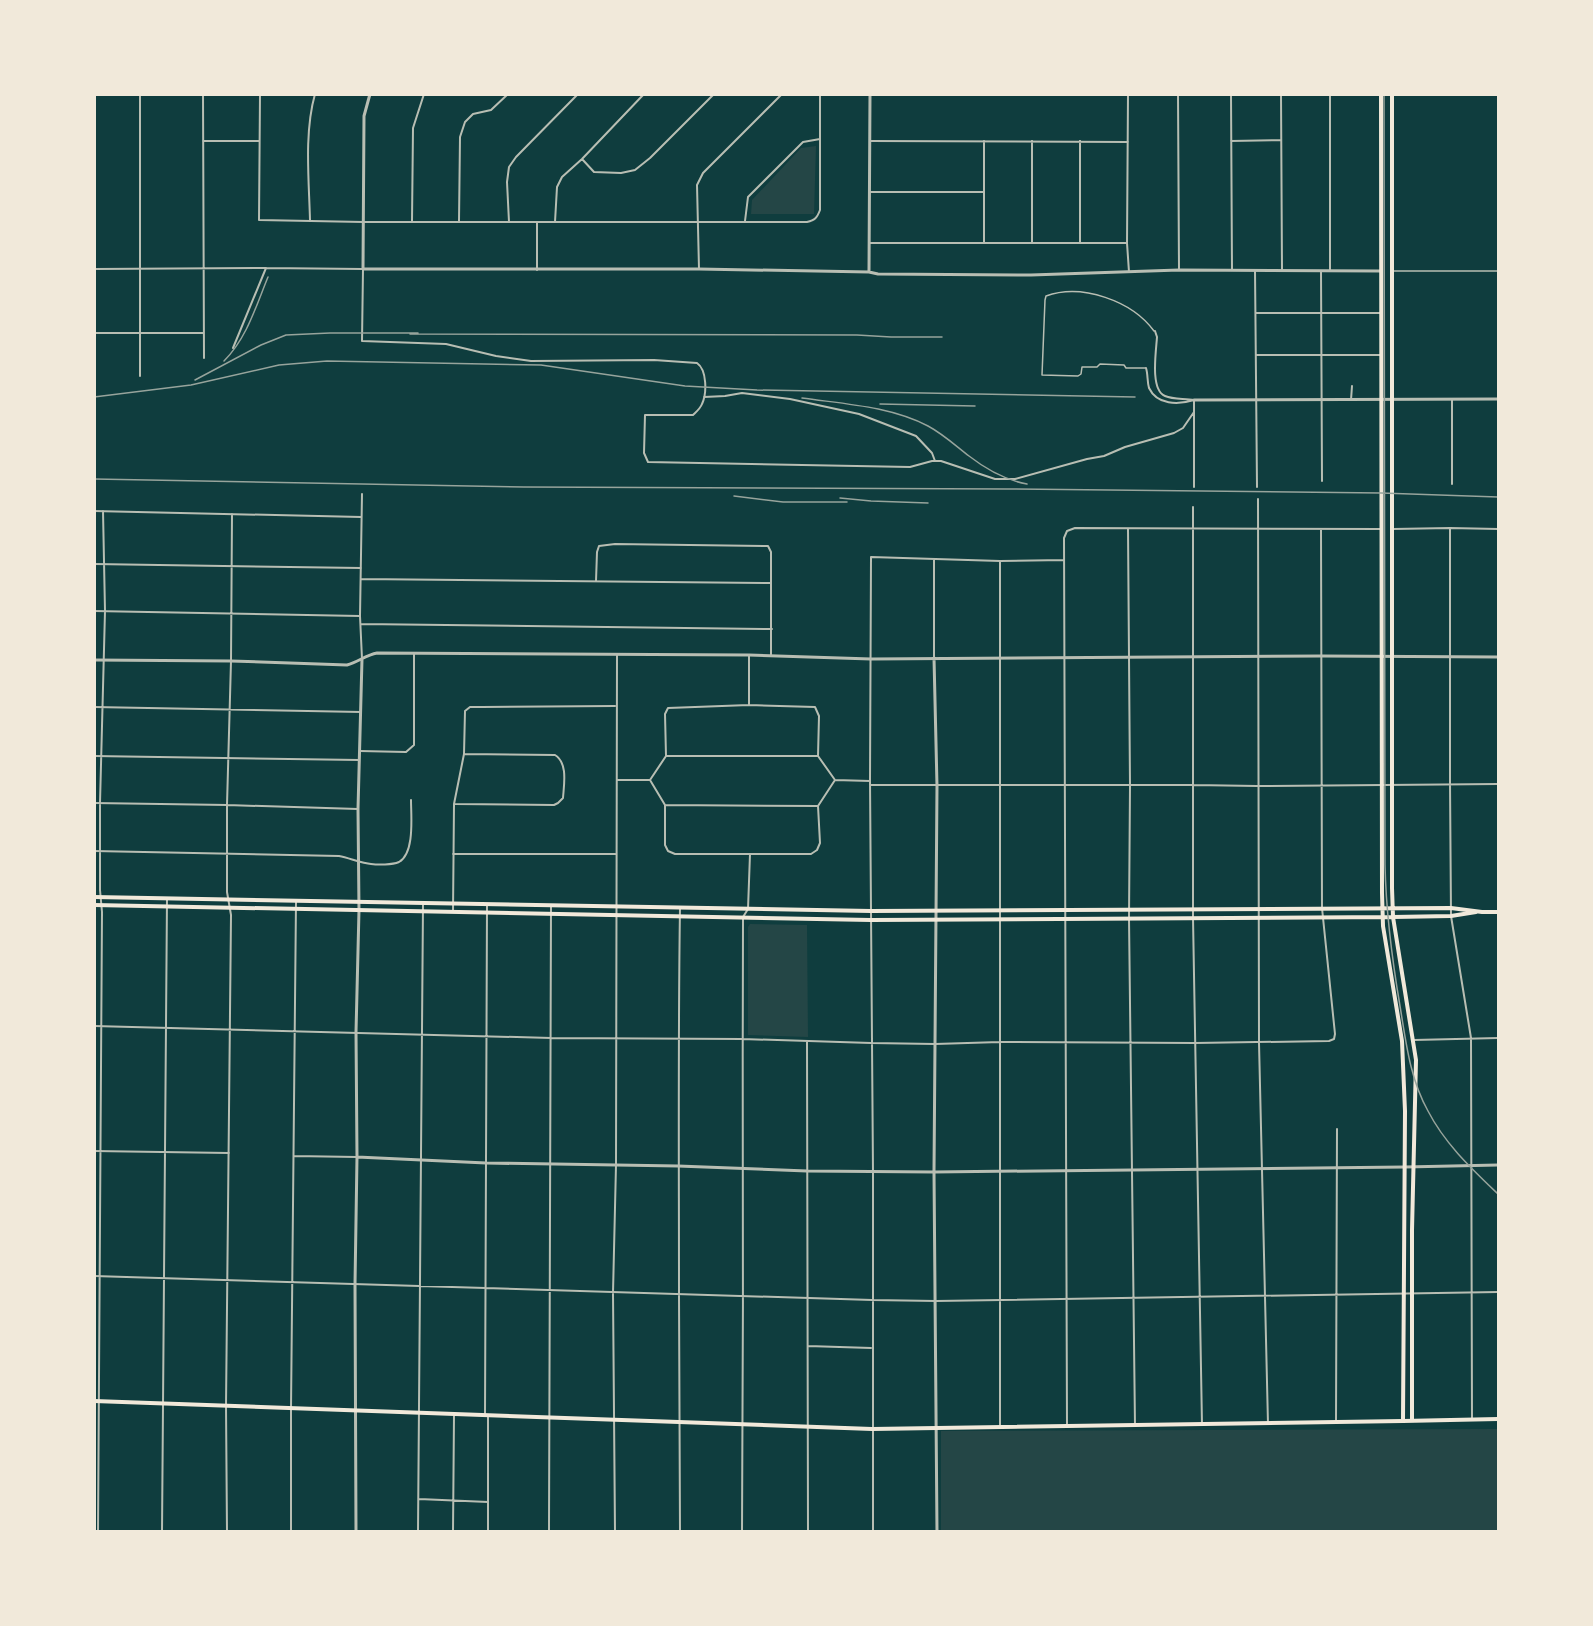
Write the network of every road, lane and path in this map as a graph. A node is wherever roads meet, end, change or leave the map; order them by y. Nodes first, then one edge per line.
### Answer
1 (140, 94) edge
2 (203, 94) edge
3 (260, 94) edge
4 (315, 94) edge
5 (370, 94) edge
6 (424, 94) edge
7 (508, 94) edge
8 (578, 94) edge
9 (644, 94) edge
10 (714, 94) edge
11 (786, 94) edge
12 (820, 94) edge
13 (870, 94) edge
14 (1128, 94) edge
15 (1178, 94) edge
16 (1231, 94) edge
17 (1281, 94) edge
18 (1330, 94) edge
19 (1381, 94) edge
20 (1392, 94) edge
21 (820, 140) junction
22 (1281, 140) junction
23 (203, 141) junction
24 (259, 141) junction
25 (870, 141) junction
26 (984, 141) junction
27 (1032, 141) junction
28 (1080, 141) junction
29 (1231, 141) junction
30 (1128, 142) junction
31 (582, 159) junction
32 (870, 192) junction
33 (984, 192) junction
34 (310, 221) junction
35 (412, 221) junction
36 (459, 221) junction
37 (363, 222) junction
38 (509, 222) junction
39 (537, 222) junction
40 (555, 222) junction
41 (698, 222) junction
42 (745, 222) junction
43 (1032, 242) junction
44 (870, 243) junction
45 (984, 243) junction
46 (1080, 243) junction
47 (1127, 243) junction
48 (140, 268) junction
49 (266, 268) junction
50 (94, 269) edge
51 (203, 269) junction
52 (363, 269) junction
53 (699, 269) junction
54 (537, 270) junction
55 (1179, 270) junction
56 (1232, 270) junction
57 (1255, 270) junction
58 (1281, 270) junction
59 (1321, 271) junction
60 (1330, 271) junction
61 (1381, 271) junction
62 (1392, 271) junction
63 (1498, 271) edge
64 (869, 272) junction
65 (1129, 273) junction
66 (1256, 313) junction
67 (1321, 313) junction
68 (1381, 313) junction
69 (140, 332) junction
70 (1155, 332) joint
71 (94, 333) edge
72 (203, 333) junction
73 (232, 348) dead end
74 (1381, 355) junction
75 (1256, 356) junction
76 (1322, 356) junction
77 (204, 358) dead end
78 (1146, 368) joint
79 (140, 376) dead end
80 (1352, 386) dead end
81 (704, 397) junction
82 (1498, 399) edge
83 (1194, 400) junction
84 (1256, 400) junction
85 (1321, 400) junction
86 (1351, 400) junction
87 (1381, 400) junction
88 (1393, 400) junction
89 (1452, 400) junction
90 (1194, 412) junction
91 (934, 461) junction
92 (1322, 482) dead end
93 (1452, 484) dead end
94 (1194, 487) dead end
95 (1257, 487) dead end
96 (362, 494) dead end
97 (1258, 499) dead end
98 (1193, 507) dead end
99 (94, 511) edge
100 (103, 511) junction
101 (232, 514) junction
102 (361, 517) junction
103 (1128, 528) junction
104 (1193, 528) junction
105 (1381, 528) junction
106 (1450, 528) junction
107 (1322, 529) junction
108 (1392, 529) junction
109 (1498, 529) edge
110 (1258, 530) junction
111 (934, 560) junction
112 (1064, 560) junction
113 (1000, 561) junction
114 (94, 564) edge
115 (105, 564) junction
116 (231, 565) junction
117 (361, 568) junction
118 (362, 579) junction
119 (1381, 579) junction
120 (1392, 579) junction
121 (596, 581) junction
122 (771, 583) junction
123 (94, 611) edge
124 (105, 612) junction
125 (231, 614) junction
126 (360, 616) junction
127 (361, 624) junction
128 (772, 629) junction
129 (414, 654) junction
130 (617, 654) junction
131 (750, 656) junction
132 (771, 656) junction
133 (1322, 656) junction
134 (1065, 657) junction
135 (1130, 657) junction
136 (1193, 657) junction
137 (1258, 657) junction
138 (1382, 657) junction
139 (1393, 657) junction
140 (1498, 657) edge
141 (871, 658) junction
142 (934, 658) junction
143 (1000, 658) junction
144 (1451, 658) junction
145 (362, 659) junction
146 (94, 660) edge
147 (103, 661) junction
148 (231, 662) junction
149 (750, 705) junction
150 (616, 706) junction
151 (94, 707) edge
152 (102, 707) junction
153 (229, 710) junction
154 (361, 711) junction
155 (360, 751) junction
156 (464, 754) junction
157 (94, 756) edge
158 (100, 756) junction
159 (666, 756) junction
160 (818, 756) junction
161 (229, 757) junction
162 (360, 760) junction
163 (616, 780) junction
164 (650, 780) junction
165 (835, 780) junction
166 (870, 781) junction
167 (1450, 783) junction
168 (1498, 783) edge
169 (1381, 784) junction
170 (1392, 784) junction
171 (871, 785) junction
172 (1194, 785) junction
173 (1321, 785) junction
174 (937, 786) junction
175 (999, 786) junction
176 (1065, 786) junction
177 (1130, 786) junction
178 (1257, 786) junction
179 (411, 800) dead end
180 (94, 803) edge
181 (100, 803) junction
182 (454, 804) junction
183 (227, 805) junction
184 (666, 805) junction
185 (818, 806) junction
186 (358, 809) junction
187 (94, 851) edge
188 (100, 851) junction
189 (227, 854) junction
190 (453, 854) junction
191 (615, 854) junction
192 (750, 854) junction
193 (358, 860) junction
194 (94, 897) edge
195 (101, 897) junction
196 (167, 898) junction
197 (228, 899) junction
198 (296, 900) junction
199 (359, 902) junction
200 (423, 903) junction
201 (453, 903) junction
202 (487, 904) junction
203 (94, 905) edge
204 (101, 905) junction
205 (551, 905) junction
206 (167, 906) junction
207 (615, 906) junction
208 (230, 908) junction
209 (680, 908) junction
210 (1322, 908) junction
211 (1382, 908) junction
212 (1393, 908) junction
213 (1451, 908) junction
214 (296, 909) junction
215 (748, 909) junction
216 (1193, 909) junction
217 (1258, 909) junction
218 (359, 910) junction
219 (1000, 910) junction
220 (1064, 910) junction
221 (1129, 910) junction
222 (423, 911) junction
223 (871, 911) junction
224 (936, 911) junction
225 (453, 912) junction
226 (1482, 912) junction
227 (1498, 912) edge
228 (487, 913) junction
229 (551, 914) junction
230 (615, 915) junction
231 (1451, 916) junction
232 (680, 917) junction
233 (1323, 917) junction
234 (1383, 917) junction
235 (1393, 917) junction
236 (743, 918) junction
237 (1129, 918) junction
238 (1193, 918) junction
239 (1258, 918) junction
240 (936, 919) junction
241 (1000, 919) junction
242 (1064, 919) junction
243 (871, 920) junction
244 (94, 1026) edge
245 (100, 1026) junction
246 (166, 1027) junction
247 (229, 1029) junction
248 (294, 1030) junction
249 (356, 1032) junction
250 (422, 1033) junction
251 (486, 1035) junction
252 (551, 1038) junction
253 (616, 1038) junction
254 (1471, 1038) junction
255 (1498, 1038) edge
256 (679, 1039) junction
257 (742, 1040) junction
258 (1413, 1040) junction
259 (807, 1042) junction
260 (1000, 1042) junction
261 (872, 1043) junction
262 (1131, 1043) junction
263 (1196, 1043) junction
264 (1259, 1043) junction
265 (935, 1044) junction
266 (1066, 1044) junction
267 (1337, 1129) dead end
268 (94, 1151) edge
269 (101, 1151) junction
270 (165, 1153) junction
271 (229, 1153) junction
272 (293, 1156) junction
273 (357, 1157) junction
274 (422, 1160) junction
275 (486, 1162) junction
276 (551, 1164) junction
277 (616, 1165) junction
278 (1472, 1165) junction
279 (1498, 1165) edge
280 (678, 1166) junction
281 (1405, 1167) junction
282 (1413, 1167) junction
283 (1338, 1168) junction
284 (742, 1169) junction
285 (1263, 1169) junction
286 (1132, 1170) junction
287 (1198, 1170) junction
288 (807, 1171) junction
289 (1066, 1171) junction
290 (873, 1172) junction
291 (934, 1172) junction
292 (1000, 1172) junction
293 (94, 1276) edge
294 (99, 1276) junction
295 (164, 1278) junction
296 (228, 1280) junction
297 (293, 1282) junction
298 (355, 1284) junction
299 (421, 1286) junction
300 (485, 1289) junction
301 (549, 1290) junction
302 (1498, 1292) edge
303 (614, 1293) junction
304 (1472, 1293) junction
305 (1336, 1294) junction
306 (1403, 1294) junction
307 (1412, 1294) junction
308 (679, 1295) junction
309 (1266, 1296) junction
310 (743, 1297) junction
311 (1200, 1297) junction
312 (1133, 1298) junction
313 (807, 1299) junction
314 (1067, 1299) junction
315 (872, 1300) junction
316 (1000, 1300) junction
317 (936, 1301) junction
318 (808, 1346) junction
319 (872, 1348) junction
320 (96, 1401) edge
321 (162, 1404) junction
322 (226, 1406) junction
323 (291, 1408) junction
324 (356, 1411) junction
325 (419, 1414) junction
326 (454, 1415) junction
327 (486, 1416) junction
328 (550, 1418) junction
329 (1498, 1419) edge
330 (614, 1420) junction
331 (1472, 1420) junction
332 (1403, 1421) junction
333 (1412, 1421) junction
334 (1336, 1422) junction
335 (678, 1423) junction
336 (1268, 1424) junction
337 (1202, 1425) junction
338 (743, 1426) junction
339 (1135, 1426) junction
340 (1067, 1427) junction
341 (808, 1428) junction
342 (1000, 1428) junction
343 (872, 1429) junction
344 (937, 1429) junction
345 (418, 1499) junction
346 (453, 1500) junction
347 (488, 1502) junction
348 (98, 1532) edge
349 (162, 1532) edge
350 (227, 1532) edge
351 (291, 1532) edge
352 (356, 1532) edge
353 (418, 1532) edge
354 (453, 1532) edge
355 (488, 1532) edge
356 (549, 1532) edge
357 (615, 1532) edge
358 (680, 1532) edge
359 (742, 1532) edge
360 (808, 1532) edge
361 (873, 1532) edge
362 (937, 1532) edge

1 - 48 street
2 - 23 street
3 - 24 street
4 - 34 street
5 - 37 street
6 - 35 street
7 - 36 street
8 - 38 street
9 - 31 street
10 - 31 street
11 - 41 street
12 - 21 street
13 - 25 street
14 - 30 street
15 - 55 street
16 - 29 street
17 - 22 street
18 - 60 street
19 - 61 main road
20 - 62 main road
21 - 42 street
21 - 42 street
22 - 29 street
22 - 58 street
23 - 24 street
23 - 51 street
24 - 34 street
25 - 26 street
25 - 32 street
26 - 27 street
26 - 33 street
27 - 28 street
27 - 43 street
28 - 30 street
28 - 46 street
29 - 56 street
30 - 47 street
31 - 40 street
32 - 33 street
32 - 44 street
33 - 45 street
34 - 37 street
35 - 36 street
35 - 37 street
36 - 38 street
37 - 52 street
38 - 39 street
39 - 40 street
39 - 54 street
40 - 41 street
41 - 42 street
41 - 53 street
43 - 45 street
43 - 46 street
44 - 45 street
44 - 64 street
46 - 47 street
47 - 65 street
48 - 50 street
48 - 51 street
48 - 69 street
49 - 51 street
49 - 52 street
49 - 73 street
51 - 72 street
52 - 54 street
52 - 81 street
53 - 54 street
53 - 64 street
55 - 56 street
55 - 65 street
56 - 57 street
57 - 58 street
57 - 66 street
58 - 59 street
59 - 60 street
59 - 67 street
60 - 61 street
61 - 68 main road
62 - 63 lane
62 - 88 main road
64 - 65 street
66 - 67 street
66 - 75 street
67 - 68 street
67 - 76 street
68 - 74 main road
69 - 71 street
69 - 72 street
69 - 79 street
70 - 78 lane
70 - 83 street
72 - 77 street
74 - 76 street
74 - 87 main road
75 - 76 street
75 - 84 street
76 - 85 street
78 - 83 street
80 - 86 street
81 - 91 street
81 - 91 street
82 - 89 street
83 - 84 street
83 - 90 street
84 - 85 street
84 - 95 street
85 - 86 street
85 - 92 street
86 - 87 street
87 - 88 street
87 - 105 main road
88 - 89 street
88 - 108 main road
89 - 93 street
90 - 91 street
90 - 94 street
96 - 102 street
97 - 110 street
98 - 104 street
99 - 100 street
100 - 101 street
100 - 115 street
101 - 102 street
101 - 116 street
102 - 117 street
103 - 104 street
103 - 112 street
103 - 135 street
104 - 110 street
104 - 136 street
105 - 107 street
105 - 119 main road
106 - 108 street
106 - 109 street
106 - 144 street
107 - 110 street
107 - 133 street
108 - 120 main road
110 - 137 street
111 - 113 street
111 - 141 street
111 - 142 street
112 - 113 street
112 - 134 street
113 - 143 street
114 - 115 street
115 - 116 street
115 - 124 street
116 - 117 street
116 - 125 street
117 - 118 street
118 - 121 street
118 - 126 street
119 - 120 main road
119 - 138 main road
120 - 139 main road
121 - 122 street
121 - 122 street
122 - 128 street
123 - 124 street
124 - 125 street
124 - 147 street
125 - 126 street
125 - 148 street
126 - 127 street
127 - 128 street
127 - 145 street
128 - 132 street
129 - 130 street
129 - 145 street
129 - 155 street
130 - 131 street
130 - 150 street
131 - 132 street
131 - 149 street
132 - 141 street
133 - 137 street
133 - 138 street
133 - 173 street
134 - 135 street
134 - 143 street
134 - 176 street
135 - 136 street
135 - 177 street
136 - 137 street
136 - 172 street
137 - 178 street
138 - 139 street
138 - 169 main road
139 - 144 street
139 - 170 main road
140 - 144 street
141 - 142 street
141 - 166 street
142 - 143 street
142 - 174 street
143 - 175 street
144 - 167 street
145 - 148 street
145 - 154 street
146 - 147 street
147 - 148 street
147 - 152 street
148 - 153 street
149 - 159 street
149 - 160 street
150 - 156 street
150 - 163 street
151 - 152 street
152 - 153 street
152 - 158 street
153 - 154 street
153 - 161 street
154 - 155 street
155 - 162 street
156 - 182 street
156 - 182 street
157 - 158 street
158 - 161 street
158 - 181 street
159 - 160 street
159 - 164 street
160 - 165 street
161 - 162 street
161 - 183 street
162 - 186 street
163 - 164 street
163 - 191 street
164 - 184 street
165 - 166 street
165 - 185 street
166 - 171 street
167 - 168 street
167 - 170 street
167 - 213 street
169 - 170 street
169 - 173 street
169 - 211 main road
170 - 212 main road
171 - 174 street
171 - 223 street
172 - 177 street
172 - 178 street
172 - 216 street
173 - 178 street
173 - 210 street
174 - 175 street
174 - 224 street
175 - 176 street
175 - 219 street
176 - 177 street
176 - 220 street
177 - 221 street
178 - 217 street
179 - 193 street
180 - 181 street
181 - 183 street
181 - 188 street
182 - 190 street
183 - 186 street
183 - 189 street
184 - 185 street
184 - 192 street
185 - 192 street
186 - 193 street
187 - 188 street
188 - 189 street
188 - 195 street
189 - 193 street
189 - 197 street
190 - 191 street
190 - 201 street
191 - 207 street
192 - 215 street
193 - 199 street
194 - 195 main road
195 - 196 main road
195 - 204 street
196 - 197 main road
196 - 206 street
197 - 198 main road
197 - 208 street
198 - 199 main road
198 - 214 street
199 - 200 main road
199 - 218 street
200 - 201 main road
200 - 222 street
201 - 202 main road
201 - 225 street
202 - 205 main road
202 - 228 street
203 - 204 main road
204 - 206 main road
204 - 245 street
205 - 207 main road
205 - 229 street
206 - 208 main road
206 - 246 street
207 - 209 main road
207 - 230 street
208 - 214 main road
208 - 247 street
209 - 215 main road
209 - 232 street
210 - 211 main road
210 - 217 main road
210 - 233 street
211 - 212 main road
211 - 234 main road
212 - 213 main road
212 - 235 main road
213 - 226 main road
213 - 231 street
214 - 218 main road
214 - 248 street
215 - 223 main road
215 - 236 street
216 - 217 main road
216 - 221 main road
216 - 238 street
217 - 239 street
218 - 222 main road
218 - 249 street
219 - 220 main road
219 - 224 main road
219 - 241 street
220 - 221 main road
220 - 242 street
221 - 237 street
222 - 225 main road
222 - 250 street
223 - 224 main road
223 - 243 street
224 - 240 street
225 - 228 main road
226 - 227 main road
226 - 231 main road
228 - 229 main road
228 - 251 street
229 - 230 main road
229 - 252 street
230 - 232 main road
230 - 253 street
231 - 235 main road
231 - 254 street
232 - 236 main road
232 - 256 street
233 - 234 main road
233 - 239 main road
233 - 264 street
234 - 235 main road
234 - 281 main road
235 - 258 main road
236 - 243 main road
236 - 257 street
237 - 238 main road
237 - 242 main road
237 - 262 street
238 - 239 main road
238 - 263 street
239 - 264 street
240 - 241 main road
240 - 243 main road
240 - 265 street
241 - 242 main road
241 - 260 street
242 - 266 street
243 - 261 street
244 - 245 street
245 - 246 street
245 - 269 street
246 - 247 street
246 - 270 street
247 - 248 street
247 - 271 street
248 - 249 street
248 - 272 street
249 - 250 street
249 - 273 street
250 - 251 street
250 - 274 street
251 - 252 street
251 - 275 street
252 - 253 street
252 - 276 street
253 - 256 street
253 - 277 street
254 - 255 street
254 - 258 street
254 - 278 street
256 - 257 street
256 - 280 street
257 - 259 street
257 - 284 street
258 - 282 main road
259 - 261 street
259 - 288 street
260 - 265 street
260 - 266 street
260 - 292 street
261 - 265 street
261 - 290 street
262 - 263 street
262 - 266 street
262 - 286 street
263 - 264 street
263 - 287 street
264 - 285 street
265 - 291 street
266 - 289 street
267 - 283 street
268 - 269 street
269 - 270 street
269 - 294 street
270 - 271 street
270 - 295 street
271 - 296 street
272 - 273 street
272 - 297 street
273 - 274 street
273 - 298 street
274 - 275 street
274 - 299 street
275 - 276 street
275 - 300 street
276 - 277 street
276 - 301 street
277 - 280 street
277 - 303 street
278 - 279 street
278 - 282 street
278 - 304 street
280 - 284 street
280 - 308 street
281 - 282 street
281 - 283 street
281 - 306 main road
282 - 307 main road
283 - 285 street
283 - 305 street
284 - 288 street
284 - 310 street
285 - 287 street
285 - 309 street
286 - 287 street
286 - 289 street
286 - 312 street
287 - 311 street
288 - 290 street
288 - 313 street
289 - 292 street
289 - 314 street
290 - 291 street
290 - 315 street
291 - 292 street
291 - 317 street
292 - 316 street
293 - 294 street
294 - 295 street
294 - 320 street
295 - 296 street
295 - 321 street
296 - 297 street
296 - 322 street
297 - 298 street
297 - 323 street
298 - 299 street
298 - 324 street
299 - 300 street
299 - 325 street
300 - 301 street
300 - 327 street
301 - 303 street
301 - 328 street
302 - 304 street
303 - 308 street
303 - 330 street
304 - 307 street
304 - 331 street
305 - 306 street
305 - 309 street
305 - 334 street
306 - 307 street
306 - 332 main road
307 - 333 main road
308 - 310 street
308 - 335 street
309 - 311 street
309 - 336 street
310 - 313 street
310 - 338 street
311 - 312 street
311 - 337 street
312 - 314 street
312 - 339 street
313 - 315 street
313 - 318 street
314 - 316 street
314 - 340 street
315 - 317 street
315 - 319 street
316 - 317 street
316 - 342 street
317 - 344 street
318 - 319 street
318 - 341 street
319 - 343 street
320 - 321 main road
320 - 348 street
321 - 322 main road
321 - 349 street
322 - 323 main road
322 - 350 street
323 - 324 main road
323 - 351 street
324 - 325 main road
324 - 352 street
325 - 326 main road
325 - 345 street
326 - 327 main road
326 - 346 street
327 - 328 main road
327 - 347 street
328 - 330 main road
328 - 356 street
329 - 331 main road
330 - 335 main road
330 - 357 street
331 - 333 main road
332 - 333 main road
332 - 334 main road
334 - 336 main road
335 - 338 main road
335 - 358 street
336 - 337 main road
337 - 339 main road
338 - 341 main road
338 - 359 street
339 - 340 main road
340 - 342 main road
341 - 343 main road
341 - 360 street
342 - 344 main road
343 - 344 main road
343 - 361 street
344 - 362 street
345 - 346 street
345 - 353 street
346 - 347 street
346 - 354 street
347 - 355 street

